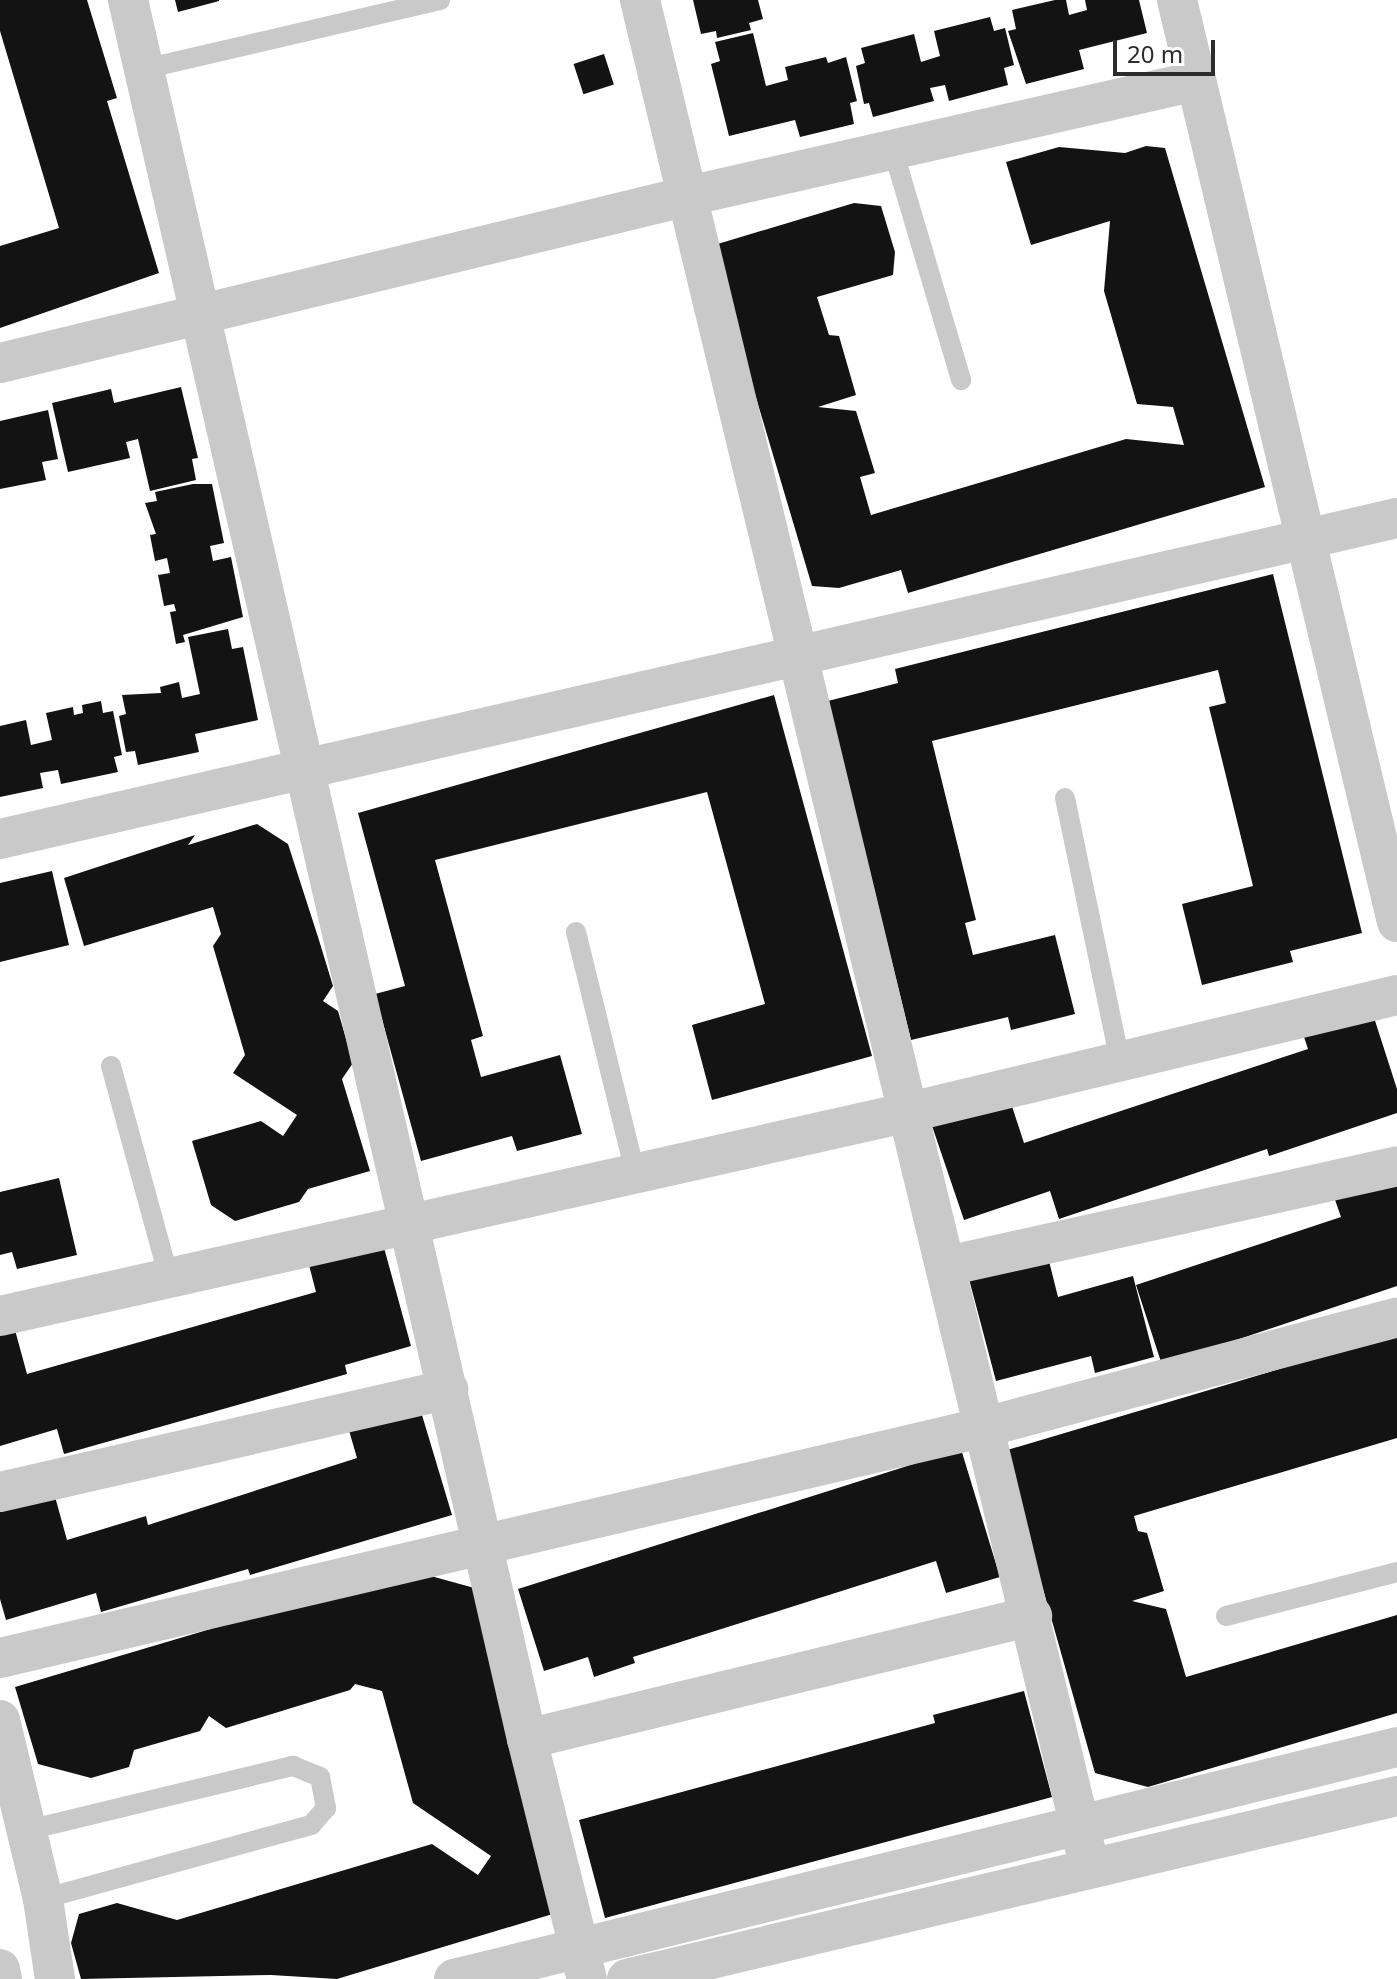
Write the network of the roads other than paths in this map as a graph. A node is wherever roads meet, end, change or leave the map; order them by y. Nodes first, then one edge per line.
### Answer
1 (128, 0) edge
2 (440, 0) edge
3 (640, 0) edge
4 (1177, 0) edge
5 (144, 69) junction
6 (1196, 81) junction
7 (893, 150) junction
8 (688, 196) junction
9 (201, 314) junction
10 (0, 363) edge
11 (961, 380) dead end
12 (1397, 518) edge
13 (1304, 535) junction
14 (800, 655) junction
15 (305, 771) junction
16 (1065, 798) dead end
17 (0, 839) edge
18 (1397, 922) edge
19 (576, 932) dead end
20 (1397, 995) edge
21 (1120, 1061) junction
22 (111, 1066) dead end
23 (910, 1112) junction
24 (1397, 1166) edge
25 (635, 1173) junction
26 (408, 1225) junction
27 (947, 1266) junction
28 (169, 1278) junction
29 (0, 1316) edge
30 (1397, 1317) edge
31 (448, 1389) junction
32 (985, 1427) junction
33 (0, 1492) edge
34 (485, 1548) junction
35 (1397, 1572) edge
36 (1032, 1616) junction
37 (1226, 1616) dead end
38 (0, 1658) edge
39 (0, 1720) edge
40 (527, 1739) junction
41 (1397, 1747) edge
42 (1397, 1796) edge
43 (1080, 1823) junction
44 (28, 1830) junction
45 (1090, 1868) junction
46 (43, 1899) junction
47 (584, 1964) edge
48 (0, 1969) edge
49 (2, 1979) edge
50 (55, 1979) edge
51 (454, 1979) edge
52 (627, 1979) edge

1 - 5 street
2 - 5 lane
3 - 8 street
4 - 6 street
5 - 9 street
6 - 7 street
6 - 13 street
7 - 8 street
7 - 11 lane
8 - 9 street
8 - 14 street
9 - 10 street
9 - 15 street
12 - 13 street
13 - 14 street
13 - 18 street
14 - 15 street
14 - 23 street
15 - 17 street
15 - 26 street
16 - 21 lane
19 - 25 lane
20 - 21 street
21 - 23 street
22 - 28 lane
23 - 25 street
23 - 27 street
24 - 27 street
25 - 26 street
26 - 28 street
26 - 31 street
27 - 32 street
28 - 29 street
30 - 32 street
31 - 33 street
31 - 34 street
32 - 34 street
32 - 36 street
34 - 38 street
34 - 40 street
35 - 37 lane
36 - 40 street
36 - 43 street
39 - 44 street
40 - 47 street
41 - 43 street
42 - 45 street
43 - 45 street
43 - 47 street
44 - 46 street
44 - 46 lane
45 - 52 street
46 - 50 street
47 - 51 street
48 - 49 street

